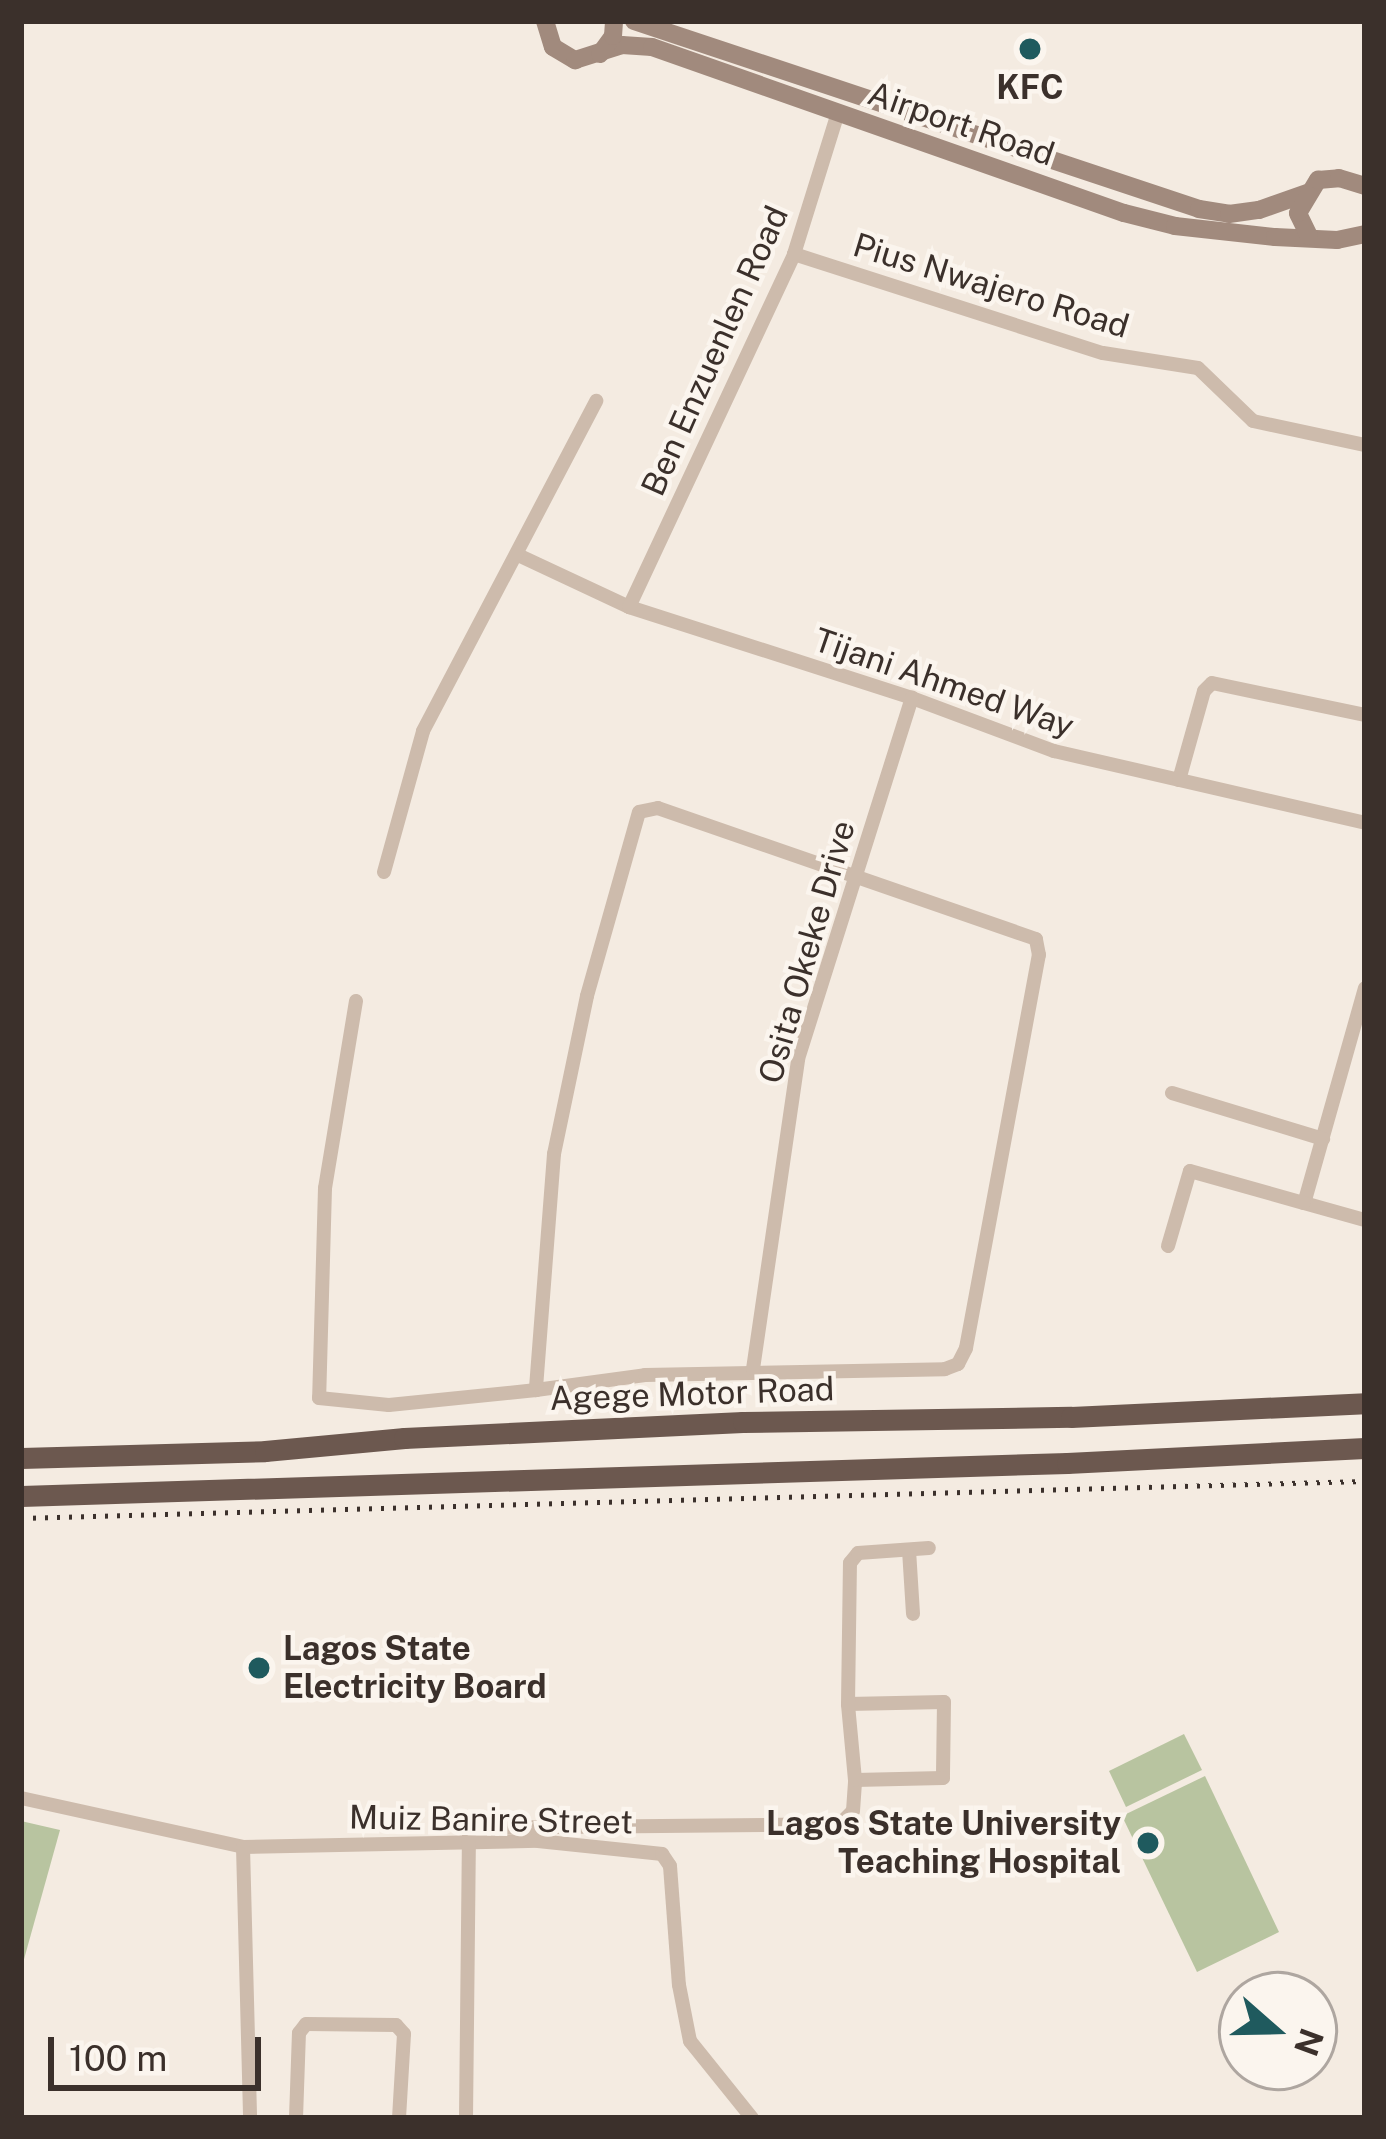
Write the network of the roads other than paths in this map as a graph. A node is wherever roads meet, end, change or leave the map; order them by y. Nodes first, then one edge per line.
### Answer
1 (614, 21) edge
2 (634, 21) edge
3 (544, 26) edge
4 (600, 54) junction
5 (838, 112) junction
6 (1365, 186) edge
7 (1306, 193) junction
8 (1365, 234) edge
9 (1309, 236) junction
10 (794, 254) junction
11 (596, 401) dead end
12 (1365, 445) edge
13 (518, 555) junction
14 (629, 607) junction
15 (912, 698) junction
16 (1365, 715) edge
17 (1179, 780) junction
18 (1365, 823) edge
19 (384, 872) dead end
20 (855, 876) junction
21 (1365, 988) edge
22 (356, 1001) dead end
23 (1172, 1093) dead end
24 (1323, 1139) junction
25 (1304, 1203) junction
26 (1365, 1220) edge
27 (1168, 1246) dead end
28 (753, 1369) junction
29 (536, 1390) junction
30 (1365, 1403) edge
31 (404, 1438) junction
32 (1365, 1448) edge
33 (21, 1458) edge
34 (405, 1482) junction
35 (21, 1496) edge
36 (928, 1548) dead end
37 (909, 1550) junction
38 (913, 1614) dead end
39 (848, 1704) junction
40 (855, 1780) junction
41 (21, 1798) edge
42 (468, 1843) junction
43 (243, 1847) junction
44 (250, 2118) edge
45 (296, 2118) edge
46 (399, 2118) edge
47 (466, 2118) edge
48 (752, 2118) edge

1 - 4 main road
2 - 7 main road, Airport Road
3 - 4 main road
4 - 5 main road, Airport Road
5 - 9 main road, Airport Road
5 - 10 street, Ben Enzuenlen Road
6 - 7 main road, Airport Road
7 - 9 main road
8 - 9 main road, Airport Road
10 - 12 street, Pius Nwajero Road
10 - 14 street, Ben Enzuenlen Road
11 - 13 street
13 - 14 street, Tijani Ahmed Way
13 - 19 street
14 - 15 street, Tijani Ahmed Way
15 - 17 street, Tijani Ahmed Way
15 - 20 street, Osita Okeke Drive
16 - 17 street
17 - 18 street, Tijani Ahmed Way
20 - 28 street, Osita Okeke Drive
20 - 28 street
20 - 29 street
21 - 24 street
22 - 29 street
23 - 24 street
24 - 25 street
25 - 26 street
25 - 27 street
28 - 29 street
30 - 31 highway, Agege Motor Road
31 - 33 highway, Agege Motor Road
31 - 34 highway
32 - 34 highway
34 - 35 highway
36 - 37 street
37 - 38 street
37 - 39 street
39 - 40 street
39 - 40 street
40 - 42 street
41 - 43 street, Muiz Banire Street
42 - 43 street, Muiz Banire Street
42 - 47 street
42 - 48 street, Muiz Banire Street
43 - 44 street
45 - 46 street

